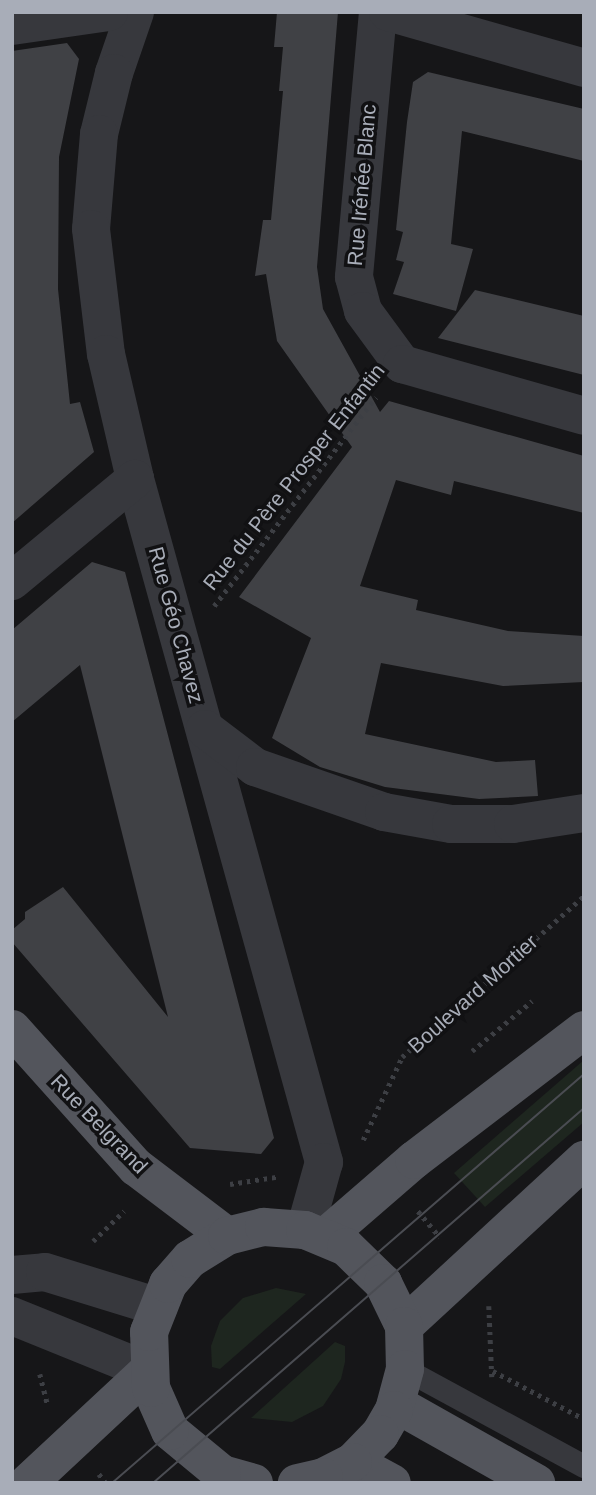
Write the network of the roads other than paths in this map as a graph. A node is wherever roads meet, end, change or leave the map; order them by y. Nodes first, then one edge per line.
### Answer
1 (109, 12) edge
2 (135, 12) edge
3 (378, 12) edge
4 (388, 12) edge
5 (12, 26) edge
6 (584, 68) edge
7 (584, 415) edge
8 (135, 480) junction
9 (12, 581) edge
10 (205, 730) junction
11 (584, 813) edge
12 (12, 1029) edge
13 (584, 1030) edge
14 (584, 1160) edge
15 (315, 1233) junction
16 (228, 1236) junction
17 (12, 1275) edge
18 (159, 1307) junction
19 (12, 1316) edge
20 (404, 1325) junction
21 (148, 1371) junction
22 (400, 1386) junction
23 (353, 1462) junction
24 (584, 1466) edge
25 (230, 1480) edge
26 (28, 1483) edge
27 (297, 1483) edge
28 (392, 1483) edge
29 (536, 1483) edge

1 - 5 street
2 - 8 street, Rue Géo Chavez
3 - 7 street, Rue Irénée Blanc
4 - 6 street
8 - 9 street
8 - 10 street, Rue Géo Chavez
10 - 11 street
10 - 15 street, Rue Géo Chavez
12 - 16 main road, Rue Belgrand
13 - 15 main road
14 - 20 main road
15 - 16 main road
15 - 20 main road
16 - 18 main road
17 - 18 street
18 - 21 main road
19 - 21 street
20 - 22 main road
21 - 25 main road
21 - 26 main road
22 - 23 main road
22 - 24 lane
22 - 29 main road
23 - 27 main road
23 - 28 main road

